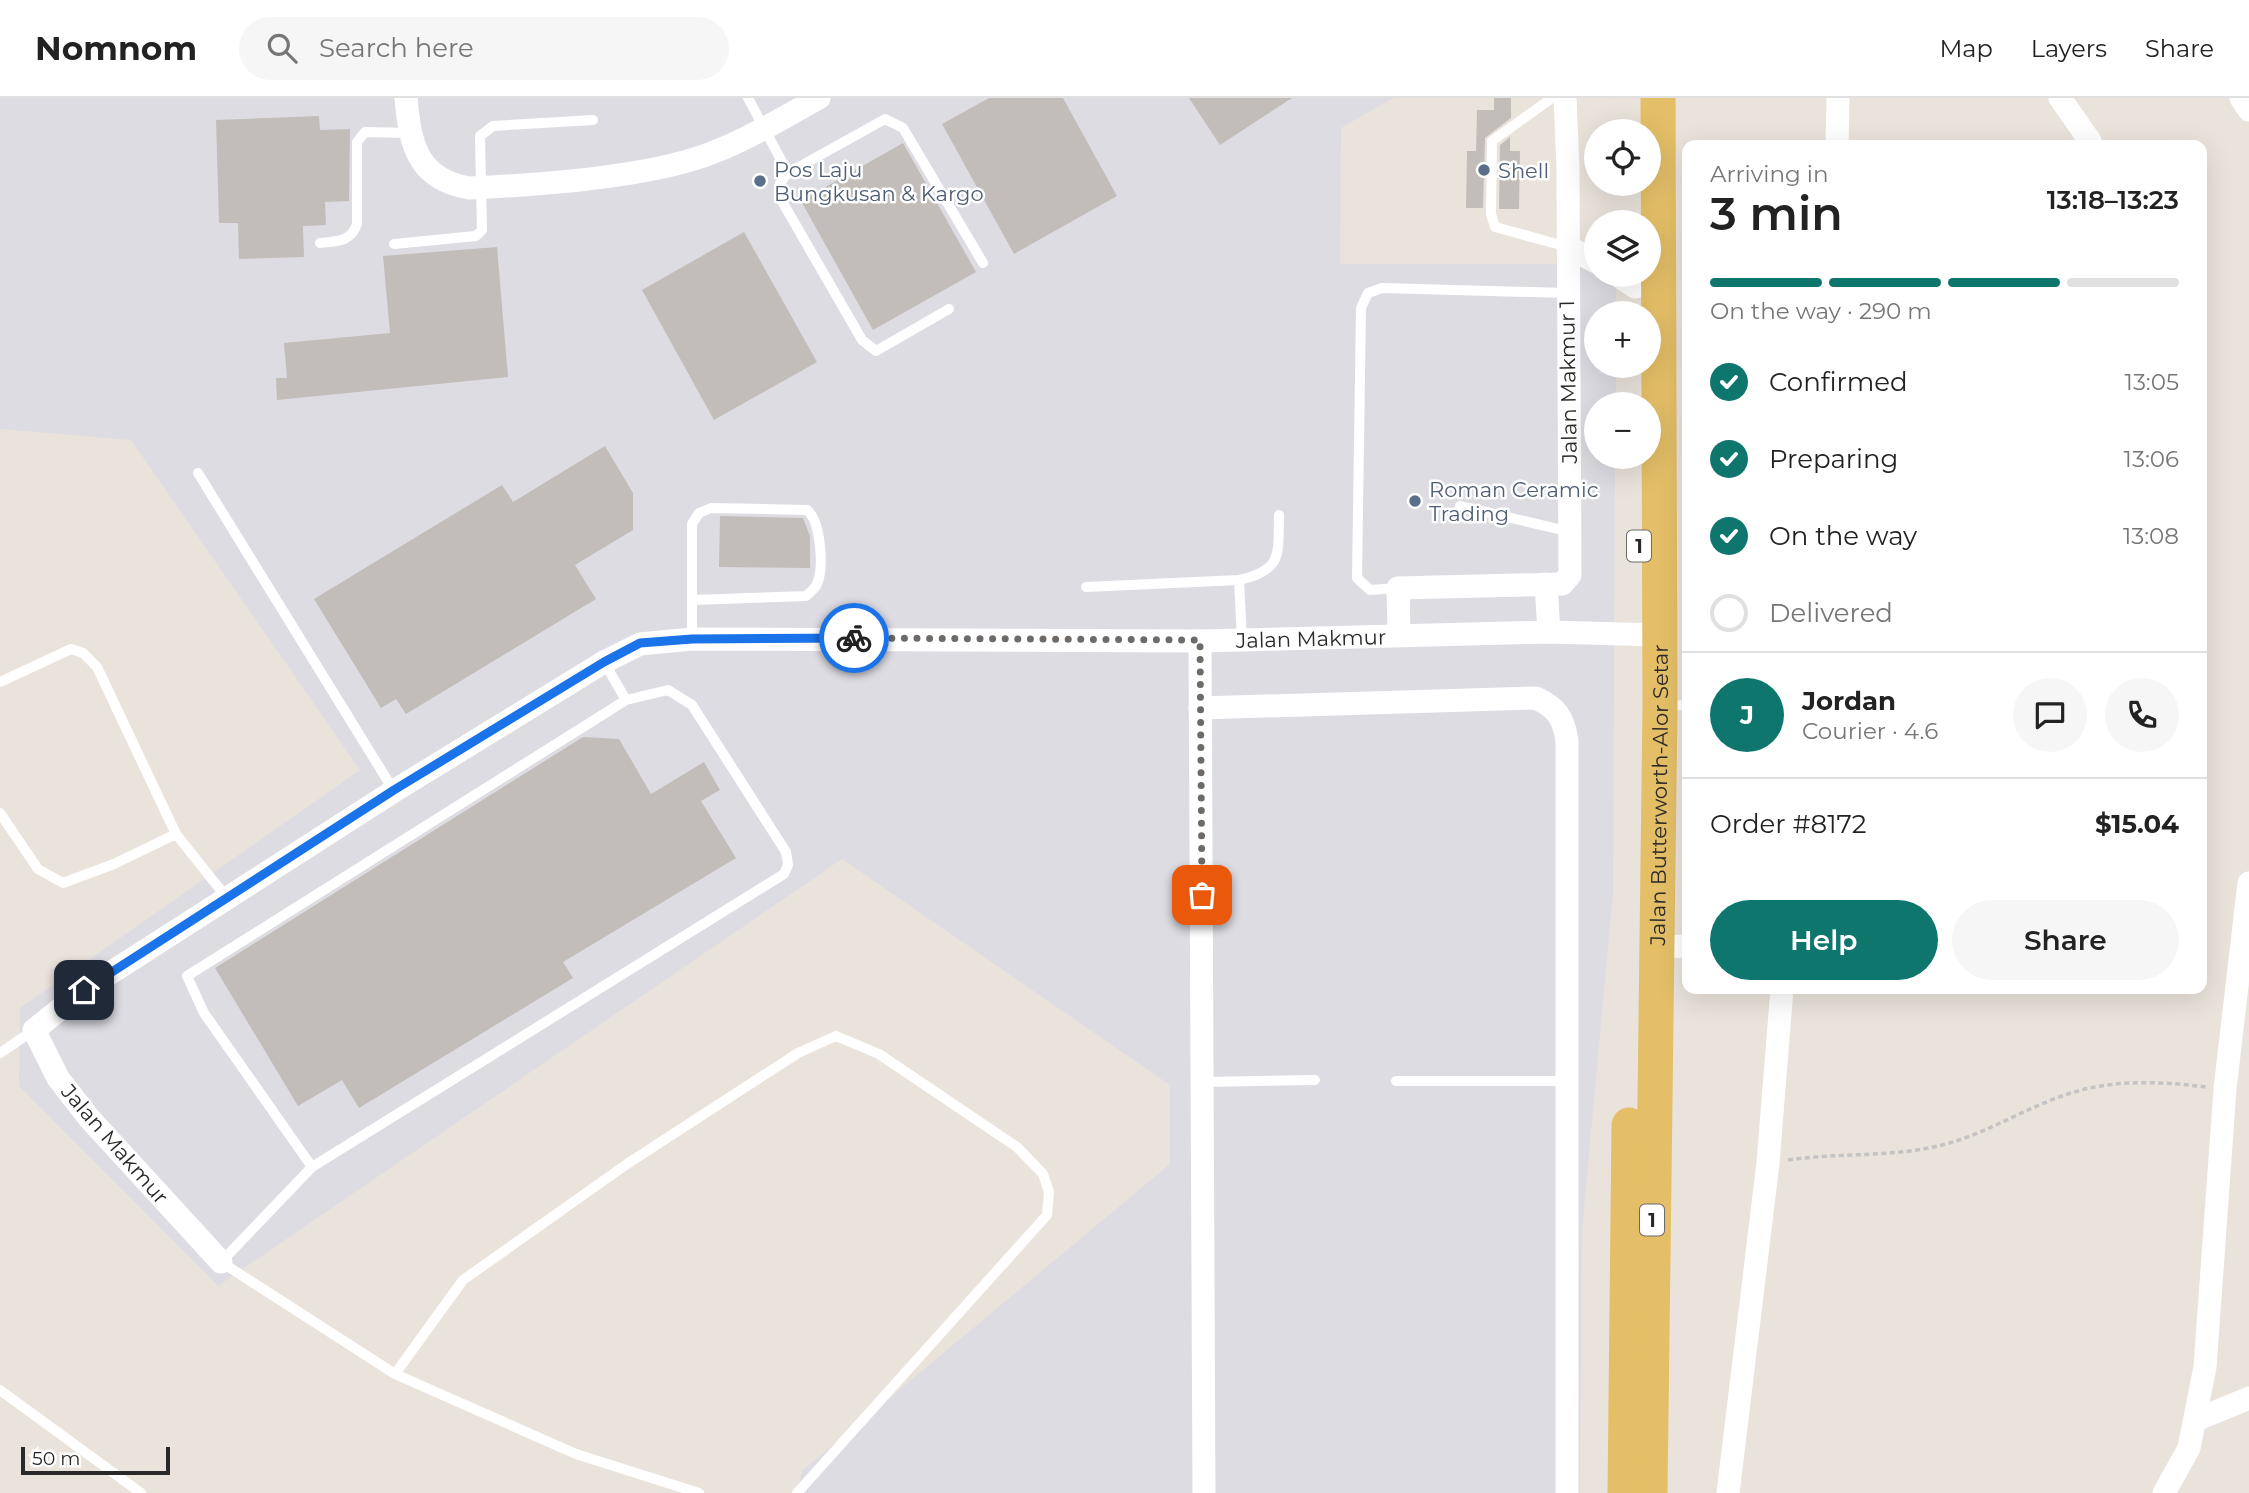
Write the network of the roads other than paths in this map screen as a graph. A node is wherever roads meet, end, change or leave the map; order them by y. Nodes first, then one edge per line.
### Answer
1 (406, 98) edge
2 (748, 98) edge
3 (819, 98) edge
4 (1552, 98) edge
5 (1564, 98) edge
6 (1633, 98) edge
7 (1658, 98) edge
8 (1838, 98) edge
9 (2060, 98) edge
10 (2241, 98) edge
11 (2249, 110) edge
12 (1634, 119) edge
13 (593, 120) dead end
14 (763, 129) junction
15 (409, 133) junction
16 (1837, 140) edge
17 (2089, 140) edge
18 (788, 173) junction
19 (483, 187) junction
20 (320, 243) dead end
21 (394, 244) dead end
22 (1568, 247) junction
23 (1584, 256) edge
24 (983, 263) dead end
25 (1567, 293) junction
26 (949, 309) dead end
27 (1638, 469) edge
28 (198, 473) dead end
29 (1460, 506) dead end
30 (1279, 515) dead end
31 (1571, 532) junction
32 (1239, 580) junction
33 (1546, 584) junction
34 (1086, 586) dead end
35 (1398, 588) junction
36 (692, 600) junction
37 (1549, 632) junction
38 (1399, 635) junction
39 (1649, 635) junction
40 (692, 639) junction
41 (1242, 639) junction
42 (1200, 640) junction
43 (604, 662) junction
44 (0, 682) edge
45 (626, 700) junction
46 (1674, 705) edge
47 (1200, 708) junction
48 (394, 790) junction
49 (0, 813) edge
50 (176, 834) junction
51 (2249, 883) edge
52 (227, 898) junction
53 (1671, 947) edge
54 (1782, 994) edge
55 (34, 1030) junction
56 (0, 1054) edge
57 (1315, 1080) dead end
58 (1396, 1081) dead end
59 (1203, 1082) junction
60 (1567, 1082) junction
61 (312, 1167) junction
62 (221, 1262) junction
63 (395, 1374) junction
64 (0, 1390) edge
65 (2249, 1398) edge
66 (2196, 1420) junction
67 (1644, 1492) edge
68 (141, 1493) edge
69 (699, 1493) edge
70 (797, 1493) edge
71 (1204, 1493) edge
72 (1567, 1493) edge
73 (1728, 1493) edge
74 (2164, 1493) edge

1 - 15 street
2 - 14 lane
3 - 14 street
4 - 22 lane
5 - 22 street, Jalan Makmur 1
6 - 12 main road
7 - 39 main road, Jalan Butterworth-Alor Setar / 1
8 - 16 street
9 - 17 street
10 - 11 street
13 - 19 lane
14 - 18 lane
14 - 19 street
15 - 19 street
15 - 20 lane
18 - 24 lane
18 - 26 lane
19 - 21 lane
22 - 23 street
22 - 25 street, Jalan Makmur 1
25 - 31 street, Jalan Makmur 1
25 - 35 lane
27 - 39 main road, Jalan Butterworth-Alor Setar / 1
28 - 48 lane
29 - 31 lane
30 - 32 lane
31 - 33 street, Jalan Makmur 1
32 - 34 lane
32 - 41 lane
33 - 35 street
33 - 37 street
35 - 38 street
36 - 36 lane
36 - 40 lane
37 - 38 street, Jalan Makmur
37 - 39 street, Jalan Makmur
38 - 41 street, Jalan Makmur
39 - 46 main road, Jalan Butterworth-Alor Setar / 1
39 - 67 main road, Jalan Butterworth-Alor Setar / 1
40 - 42 street, Jalan Makmur
40 - 43 street, Jalan Makmur
41 - 42 street, Jalan Makmur
42 - 47 street
43 - 45 lane
43 - 48 street, Jalan Makmur
44 - 50 lane
45 - 61 lane
45 - 61 lane
46 - 53 main road, Jalan Butterworth-Alor Setar / 1
47 - 59 street
47 - 60 street
48 - 52 street, Jalan Makmur
49 - 50 lane
50 - 52 lane
51 - 66 street
52 - 55 street, Jalan Makmur
53 - 67 main road, Jalan Butterworth-Alor Setar / 1
54 - 73 street
55 - 56 lane
55 - 62 street, Jalan Makmur
57 - 59 lane
58 - 60 lane
59 - 71 street
60 - 72 street
61 - 62 lane
62 - 63 lane
63 - 69 lane
63 - 70 lane
64 - 68 lane
65 - 66 street
66 - 74 street

